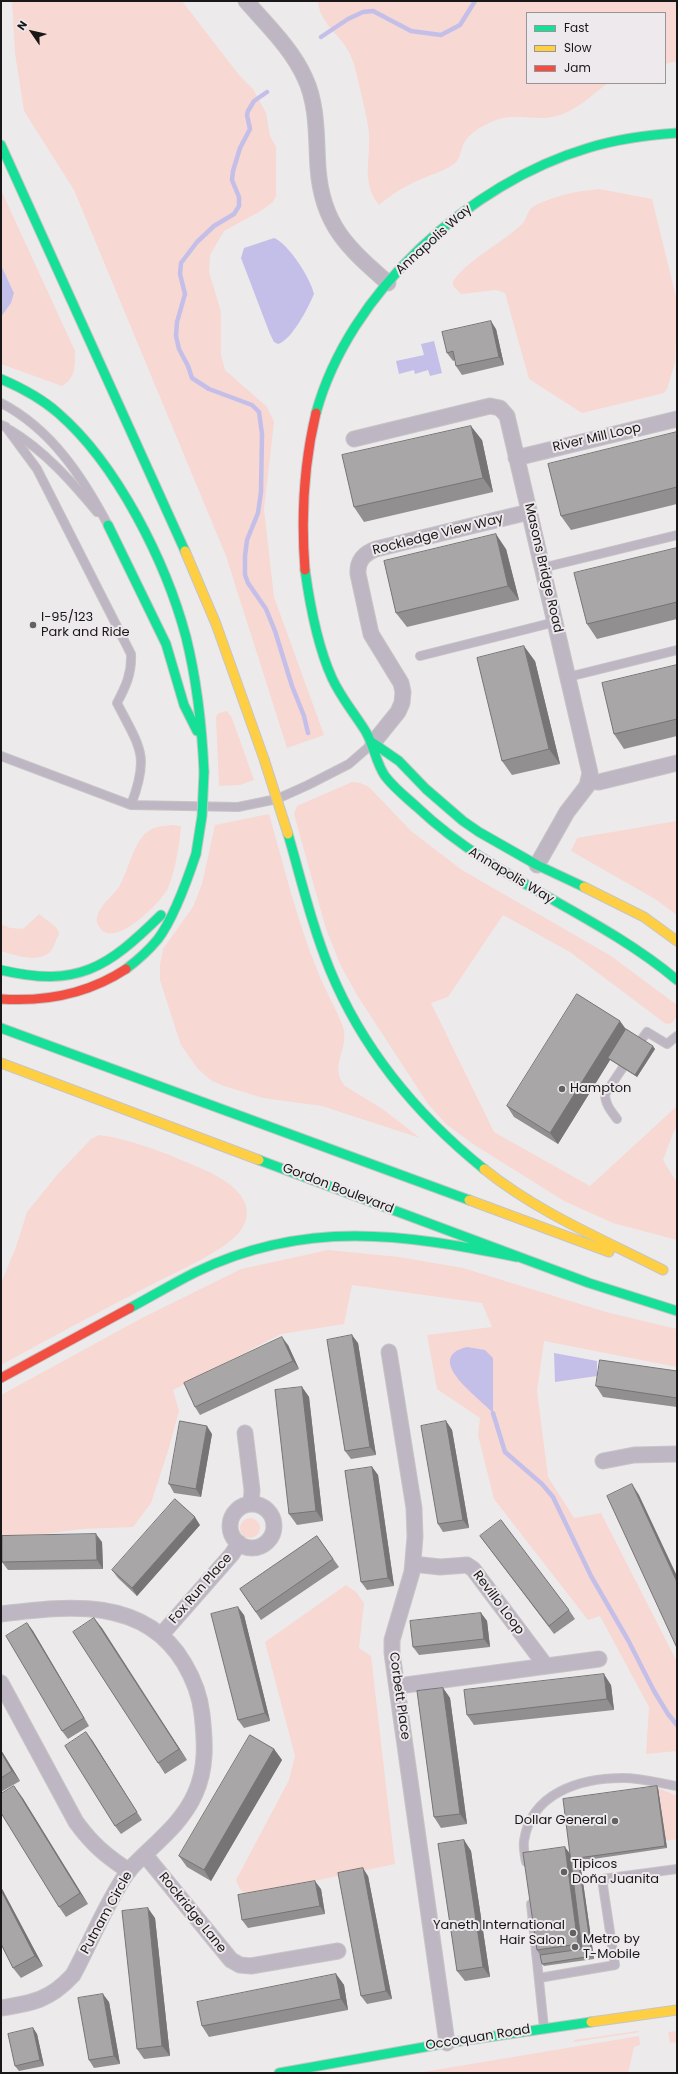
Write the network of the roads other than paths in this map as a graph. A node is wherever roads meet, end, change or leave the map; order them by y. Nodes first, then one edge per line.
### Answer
1 (246, 1) edge
2 (677, 133) edge
3 (1, 145) edge
4 (388, 283) junction
5 (1, 379) edge
6 (1, 403) edge
7 (677, 419) edge
8 (3, 426) edge
9 (354, 439) dead end
10 (516, 458) junction
11 (529, 512) junction
12 (108, 525) junction
13 (677, 535) edge
14 (542, 568) junction
15 (555, 622) junction
16 (677, 650) edge
17 (420, 656) dead end
18 (568, 677) junction
19 (203, 743) junction
20 (373, 744) junction
21 (1, 756) edge
22 (677, 763) edge
23 (589, 781) junction
24 (131, 805) junction
25 (537, 865) junction
26 (183, 892) junction
27 (677, 941) edge
28 (1, 970) edge
29 (677, 980) edge
30 (1, 999) edge
31 (1, 1028) edge
32 (677, 1036) edge
33 (1, 1064) edge
34 (616, 1119) dead end
35 (517, 1256) junction
36 (677, 1310) edge
37 (389, 1352) dead end
38 (1, 1378) edge
39 (245, 1433) dead end
40 (677, 1454) edge
41 (602, 1461) dead end
42 (251, 1504) junction
43 (239, 1543) junction
44 (413, 1564) junction
45 (1, 1614) edge
46 (162, 1634) junction
47 (599, 1659) dead end
48 (546, 1666) junction
49 (1, 1683) edge
50 (398, 1686) junction
51 (677, 1786) edge
52 (145, 1855) junction
53 (677, 1869) edge
54 (128, 1871) junction
55 (527, 1872) edge
56 (530, 1895) edge
57 (338, 1951) dead end
58 (539, 1978) junction
59 (1, 2008) edge
60 (677, 2010) edge
61 (544, 2028) junction
62 (447, 2043) junction
63 (279, 2073) edge

1 - 4 street
2 - 4 main road, Annapolis Way
3 - 31 main road, bridge
4 - 20 main road, Annapolis Way
5 - 19 main road
6 - 12 lane
7 - 10 street, River Mill Loop
8 - 12 lane
8 - 24 lane
9 - 10 street, Masons Bridge Road
10 - 11 street, Masons Bridge Road
11 - 14 street, Masons Bridge Road
11 - 20 street, Rockledge View Way
12 - 19 main road
13 - 14 lane
14 - 15 street, Masons Bridge Road
15 - 17 lane
15 - 18 street, Masons Bridge Road
16 - 18 lane
18 - 23 street, Masons Bridge Road
19 - 26 main road, bridge
20 - 24 lane
20 - 25 main road, Annapolis Way
20 - 29 main road, Annapolis Way
21 - 24 lane
22 - 23 street
23 - 25 street
25 - 27 main road, Annapolis Way
26 - 28 main road
26 - 30 main road
32 - 34 lane
33 - 35 main road, Gordon Boulevard
35 - 36 main road, Gordon Boulevard
35 - 38 main road
37 - 44 street, Corbett Place
39 - 42 street
40 - 41 street
42 - 43 street, Fox Run Place
42 - 43 street, Fox Run Place
43 - 46 street, Fox Run Place
44 - 48 street, Revillo Loop
44 - 50 street, Corbett Place
45 - 46 street, Putnam Circle
46 - 52 street, Putnam Circle
47 - 48 street
48 - 50 street
49 - 54 street
50 - 62 street, Corbett Place
51 - 55 lane
52 - 54 street, Putnam Circle
52 - 57 street, Rockridge Lane
53 - 58 lane
54 - 59 street, Putnam Circle
56 - 58 lane
58 - 61 lane
60 - 61 main road, Occoquan Road
61 - 62 main road, Occoquan Road
62 - 63 main road, Occoquan Road

